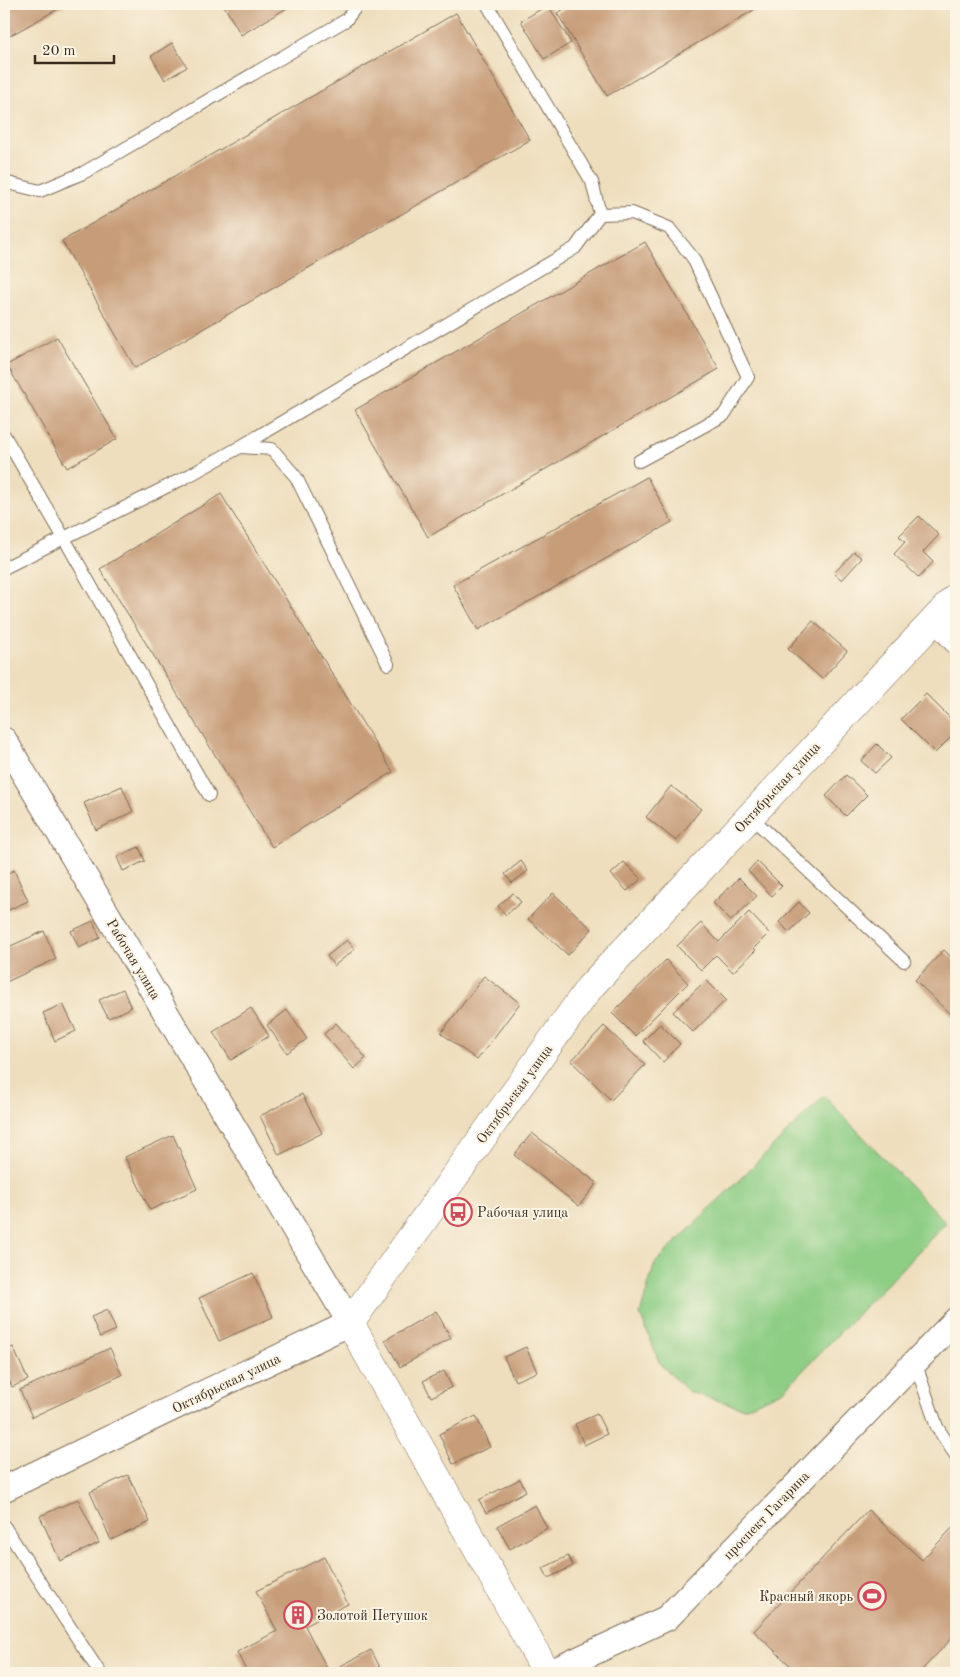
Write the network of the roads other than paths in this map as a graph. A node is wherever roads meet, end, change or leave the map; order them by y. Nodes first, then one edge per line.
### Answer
1 (358, 4) edge
2 (487, 4) edge
3 (4, 182) edge
4 (600, 214) junction
5 (4, 435) edge
6 (240, 447) junction
7 (639, 461) dead end
8 (64, 538) junction
9 (4, 568) edge
10 (956, 597) edge
11 (936, 619) junction
12 (956, 640) edge
13 (388, 664) dead end
14 (4, 740) edge
15 (209, 795) dead end
16 (750, 816) junction
17 (904, 961) dead end
18 (956, 1320) edge
19 (350, 1324) junction
20 (915, 1362) junction
21 (956, 1456) edge
22 (4, 1489) edge
23 (4, 1526) edge
24 (100, 1673) edge
25 (548, 1673) edge

1 - 3 lane
2 - 4 lane
4 - 6 lane
4 - 7 lane
5 - 8 lane
6 - 8 lane
6 - 13 lane
8 - 9 lane
8 - 15 lane
10 - 11 street, Октябрьская улица
11 - 12 street
11 - 16 street, Октябрьская улица
14 - 19 street, Рабочая улица
16 - 17 lane
16 - 19 street, Октябрьская улица
18 - 20 street, проспект Гагарина
19 - 22 street, Октябрьская улица
19 - 25 street, Рабочая улица
20 - 21 lane
20 - 25 street, проспект Гагарина
23 - 24 lane

